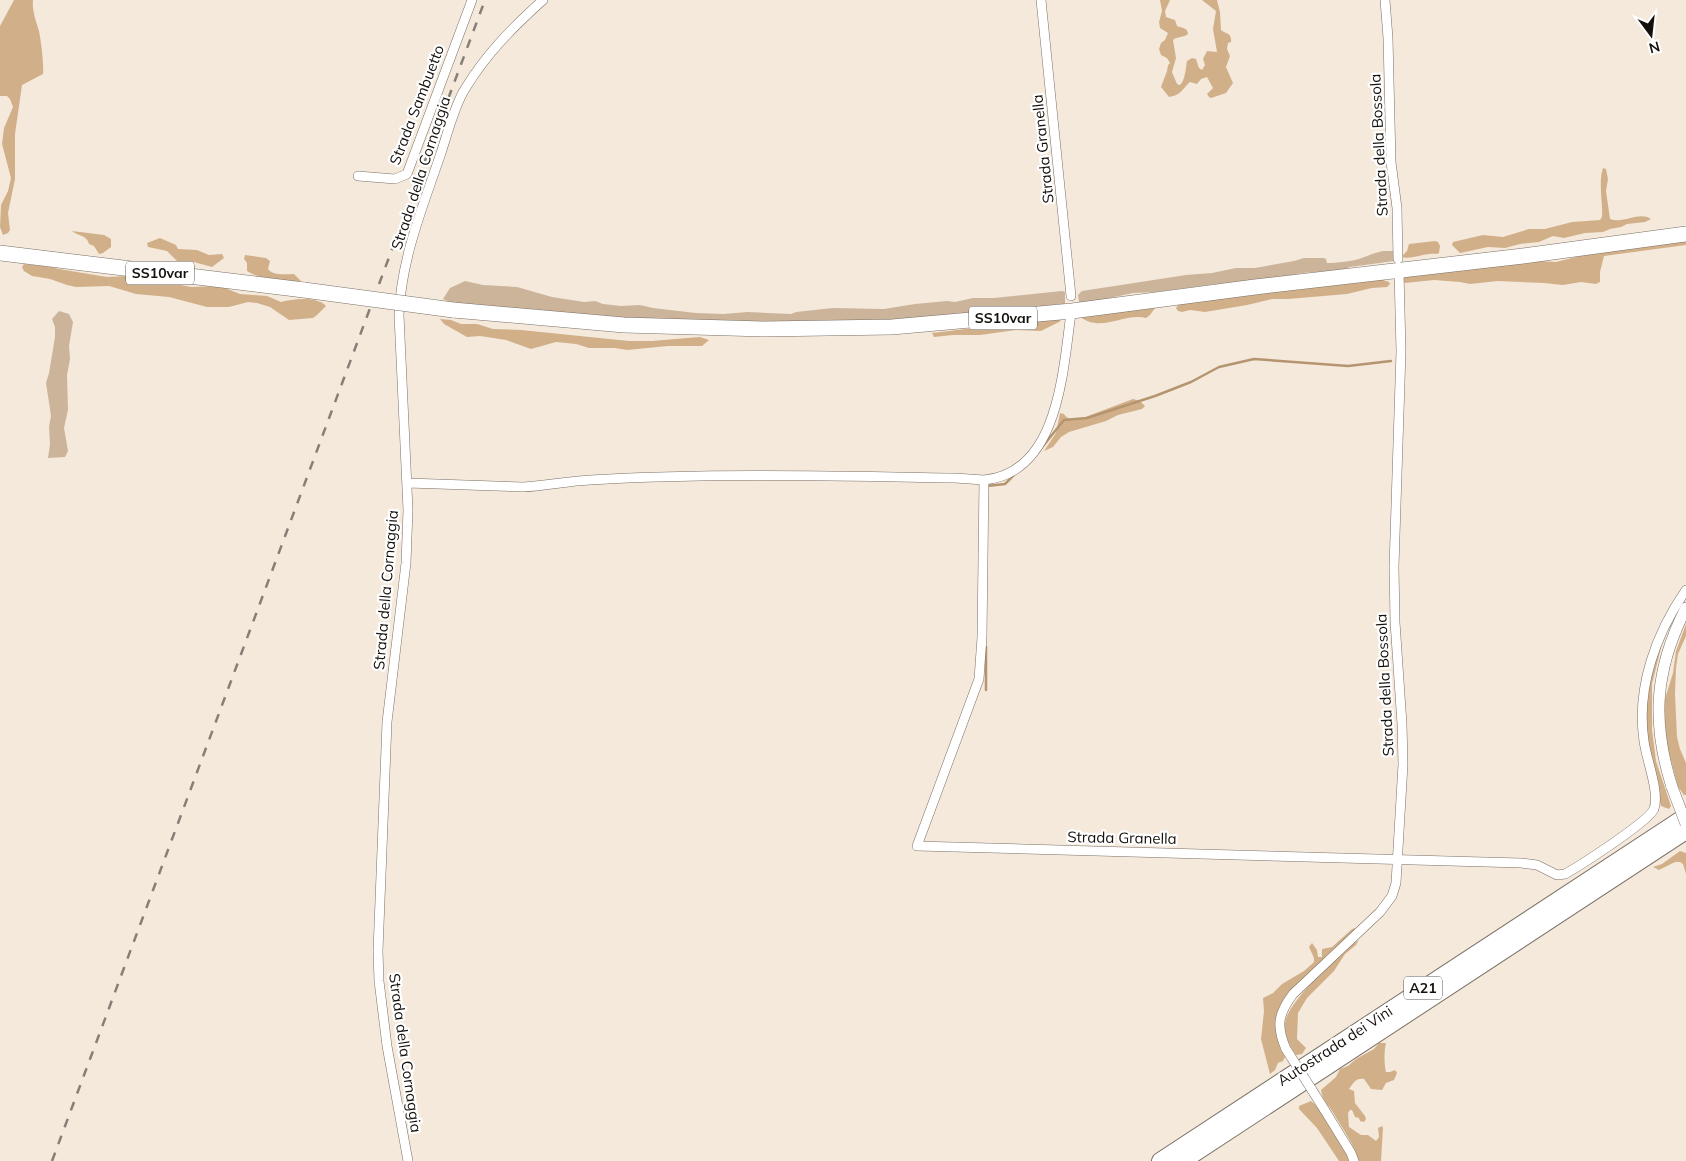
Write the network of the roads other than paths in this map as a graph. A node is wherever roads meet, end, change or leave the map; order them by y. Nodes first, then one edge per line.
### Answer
1 (472, 0) edge
2 (543, 0) edge
3 (1041, 0) edge
4 (1385, 0) edge
5 (358, 176) dead end
6 (1686, 234) edge
7 (0, 253) edge
8 (1398, 259) dead end
9 (1399, 272) dead end
10 (1071, 296) dead end
11 (1071, 314) dead end
12 (984, 480) junction
13 (408, 483) junction
14 (1686, 590) edge
15 (1686, 608) edge
16 (1686, 816) edge
17 (1686, 824) edge
18 (1686, 831) edge
19 (1399, 860) junction
20 (408, 1161) edge
21 (1160, 1161) edge
22 (1183, 1161) edge
23 (1354, 1161) edge

1 - 5 street, Strada Sambuetto
2 - 13 street, Strada della Cornaggia
3 - 10 street, Strada Granella
4 - 8 street, Strada della Bossola
6 - 7 highway, SS10var, bridge
9 - 19 street, Strada della Bossola
11 - 12 street
12 - 13 street
12 - 19 street, Strada Granella
13 - 20 street, Strada della Cornaggia
14 - 19 street, Strada Granella
15 - 17 street, bridge
16 - 21 highway, Autostrada dei Vini / A21
18 - 22 highway, Autostrada dei Vini / A21
19 - 23 street, Strada della Bossola, bridge

